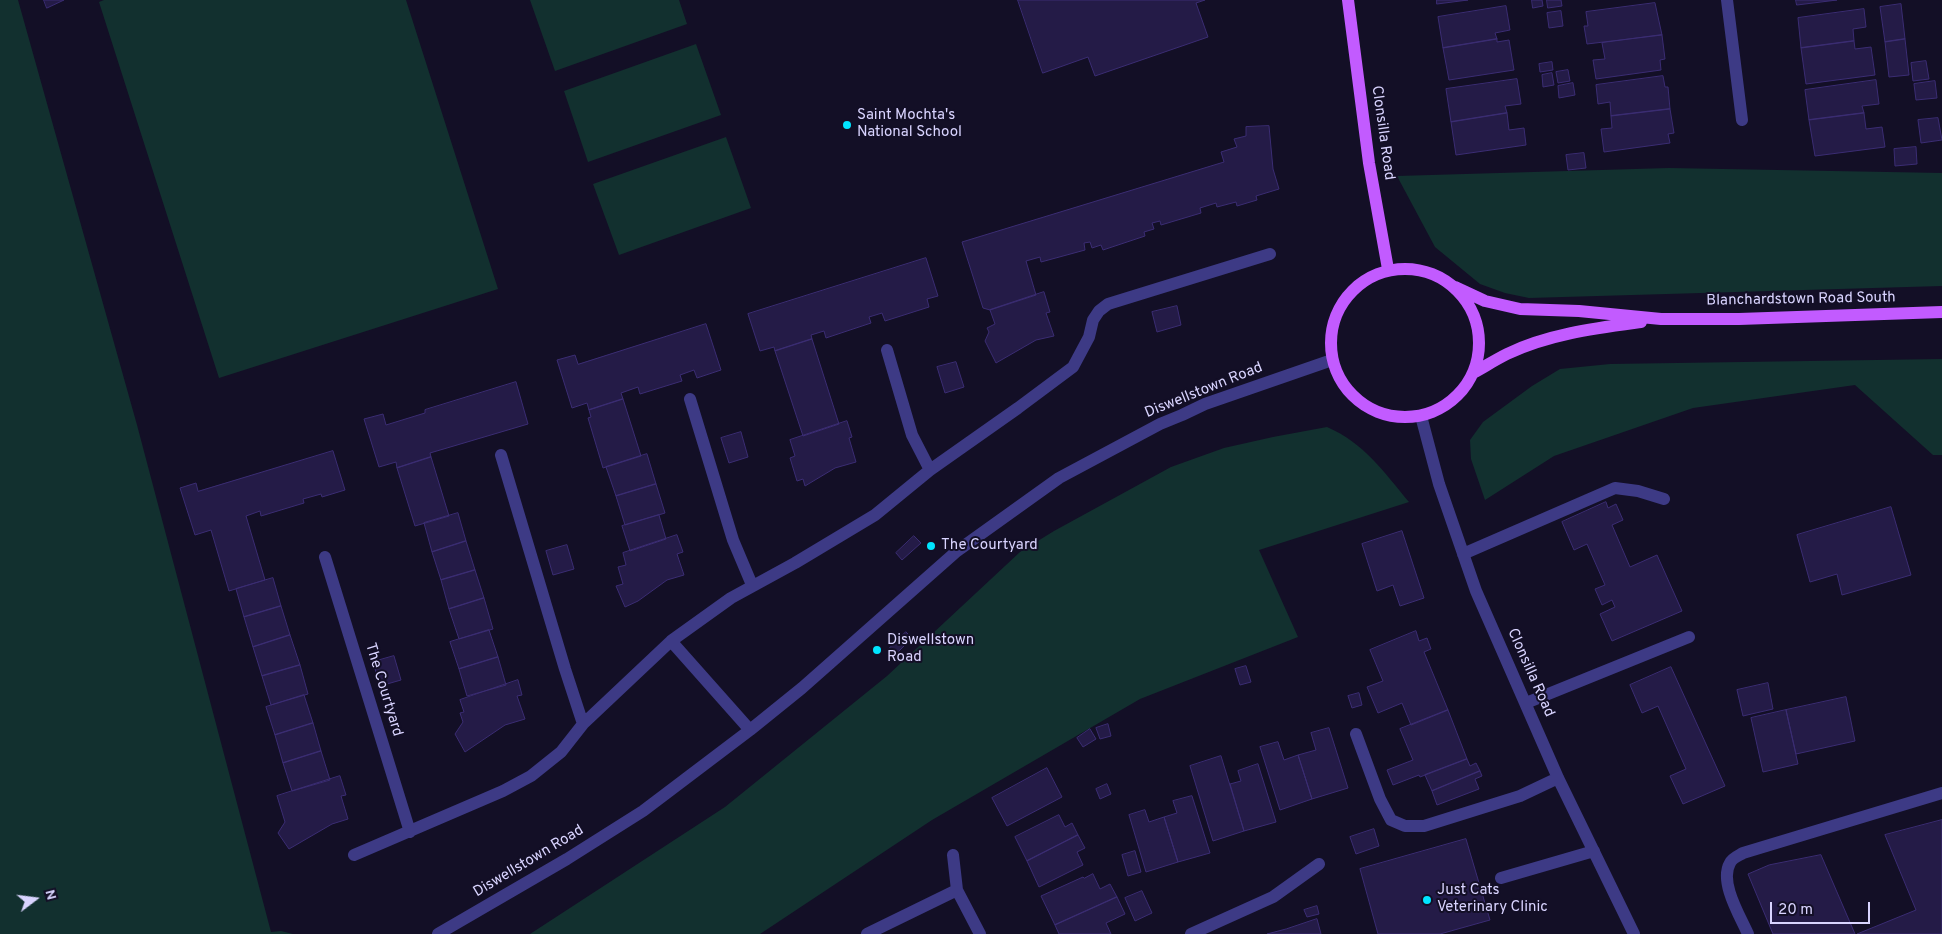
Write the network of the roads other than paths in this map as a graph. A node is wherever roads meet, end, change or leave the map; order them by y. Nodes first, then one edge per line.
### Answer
1 (1348, 0) edge
2 (1727, 0) edge
3 (1742, 120) dead end
4 (1270, 254) dead end
5 (1388, 269) junction
6 (1455, 287) junction
7 (1942, 312) edge
8 (1661, 319) junction
9 (887, 350) dead end
10 (1332, 360) junction
11 (1473, 373) junction
12 (690, 398) dead end
13 (1421, 416) junction
14 (501, 455) dead end
15 (930, 470) junction
16 (1664, 499) dead end
17 (1463, 554) junction
18 (325, 557) dead end
19 (752, 586) junction
20 (1689, 637) dead end
21 (671, 641) junction
22 (1526, 703) junction
23 (583, 724) junction
24 (750, 730) junction
25 (1356, 734) dead end
26 (1558, 778) junction
27 (1942, 793) edge
28 (410, 832) junction
29 (1594, 851) junction
30 (354, 855) dead end
31 (953, 855) dead end
32 (1319, 864) dead end
33 (1501, 878) dead end
34 (957, 890) junction
35 (438, 934) edge
36 (867, 934) edge
37 (980, 934) edge
38 (1191, 934) edge
39 (1634, 934) edge
40 (1748, 934) edge

1 - 5 main road, Clonsilla Road
2 - 3 street
4 - 15 street
5 - 6 main road
5 - 10 main road
6 - 8 main road, Blanchardstown Road South
6 - 11 main road
7 - 8 main road, Blanchardstown Road South
8 - 11 main road, Blanchardstown Road South
9 - 15 street
10 - 13 main road
10 - 24 street, Diswellstown Road
11 - 13 main road
12 - 19 street
13 - 17 street, Clonsilla Road
14 - 23 street
15 - 19 street
16 - 17 street
17 - 22 street, Clonsilla Road
18 - 28 street, The Courtyard
19 - 21 street
20 - 22 street
21 - 23 street
21 - 24 street
22 - 26 street, Clonsilla Road
23 - 28 street
24 - 35 street, Diswellstown Road
25 - 26 street
26 - 29 street, Clonsilla Road
27 - 40 street
28 - 30 street
29 - 33 street
29 - 39 street, Clonsilla Road
31 - 34 street
32 - 38 street
34 - 36 street
34 - 37 street

